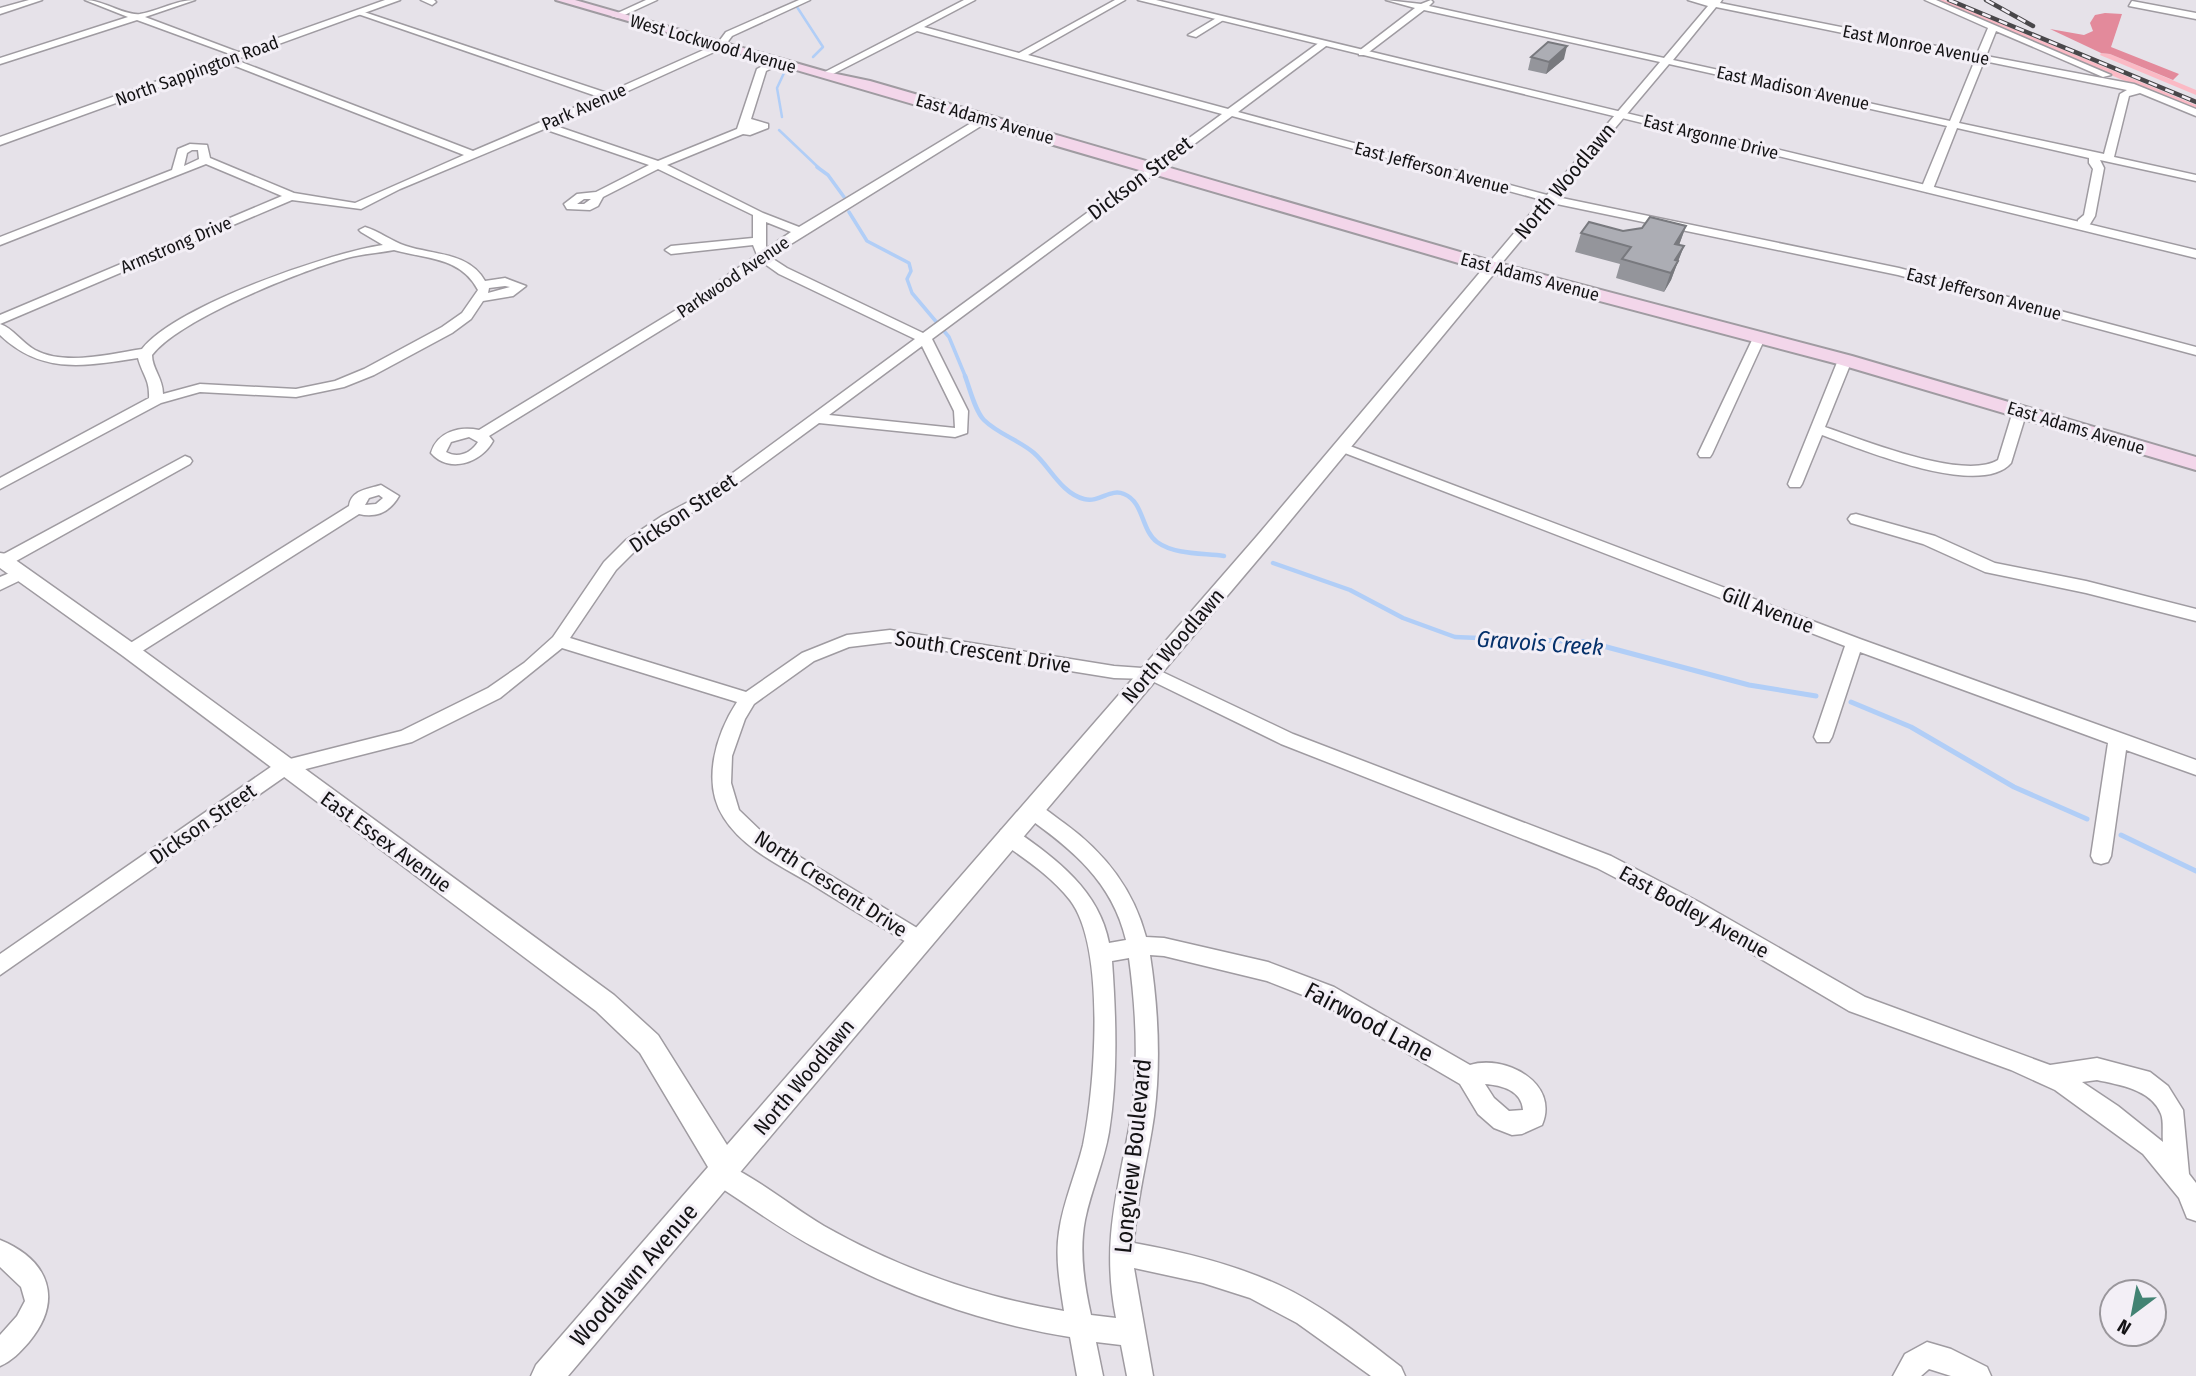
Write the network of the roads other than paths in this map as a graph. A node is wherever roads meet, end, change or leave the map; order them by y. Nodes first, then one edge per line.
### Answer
1 (38, 0) edge
2 (89, 0) edge
3 (191, 0) edge
4 (395, 0) edge
5 (562, 0) edge
6 (589, 0) edge
7 (653, 0) edge
8 (806, 0) edge
9 (971, 0) edge
10 (1121, 0) edge
11 (1143, 0) edge
12 (1390, 0) edge
13 (1432, 0) edge
14 (1692, 0) edge
15 (1928, 0) edge
16 (1716, 2) edge
17 (2132, 4) dead end
18 (1423, 7) junction
19 (0, 11) edge
20 (361, 12) junction
21 (621, 13) junction
22 (2196, 16) edge
23 (137, 17) junction
24 (1221, 19) junction
25 (916, 28) junction
26 (1992, 29) junction
27 (1193, 35) dead end
28 (723, 42) junction
29 (1322, 44) junction
30 (1362, 53) junction
31 (241, 55) junction
32 (1020, 56) junction
33 (1980, 57) junction
34 (228, 60) junction
35 (1665, 60) junction
36 (0, 61) edge
37 (777, 62) junction
38 (829, 73) junction
39 (2140, 90) junction
40 (607, 96) junction
41 (1229, 113) junction
42 (2196, 113) edge
43 (1621, 115) junction
44 (985, 119) junction
45 (1953, 124) junction
46 (544, 125) junction
47 (0, 141) edge
48 (475, 155) junction
49 (2094, 159) junction
50 (2108, 159) junction
51 (205, 162) junction
52 (658, 165) junction
53 (1153, 168) junction
54 (177, 171) junction
55 (2196, 178) edge
56 (1927, 189) junction
57 (598, 195) dead end
58 (291, 196) junction
59 (1550, 200) junction
60 (357, 207) junction
61 (760, 216) junction
62 (2084, 224) junction
63 (365, 230) junction
64 (800, 231) junction
65 (0, 241) edge
66 (756, 241) junction
67 (396, 246) junction
68 (671, 250) dead end
69 (2196, 254) edge
70 (338, 257) junction
71 (763, 257) junction
72 (1492, 267) junction
73 (0, 320) edge
74 (0, 328) edge
75 (935, 332) junction
76 (1759, 338) junction
77 (2196, 351) edge
78 (145, 354) junction
79 (1846, 360) junction
80 (155, 385) junction
81 (200, 388) junction
82 (156, 400) junction
83 (2020, 411) junction
84 (816, 418) junction
85 (1818, 429) junction
86 (480, 435) dead end
87 (1342, 447) junction
88 (1705, 454) dead end
89 (185, 461) dead end
90 (2196, 464) edge
91 (0, 484) edge
92 (1795, 484) dead end
93 (357, 508) dead end
94 (1856, 519) dead end
95 (5, 570) edge
96 (2196, 615) edge
97 (559, 641) junction
98 (1854, 643) junction
99 (130, 650) junction
100 (1150, 673) junction
101 (748, 699) junction
102 (1823, 737) dead end
103 (2118, 740) junction
104 (285, 767) junction
105 (2196, 768) edge
106 (1031, 810) junction
107 (1008, 836) junction
108 (2101, 856) dead end
109 (920, 940) junction
110 (1139, 947) junction
111 (1103, 953) junction
112 (0, 966) edge
113 (1468, 1076) dead end
114 (2049, 1076) junction
115 (723, 1171) junction
116 (2178, 1180) junction
117 (2196, 1209) edge
118 (0, 1252) edge
119 (1121, 1253) junction
120 (1082, 1329) junction
121 (1133, 1333) junction
122 (0, 1353) edge
123 (547, 1376) edge
124 (1090, 1376) edge
125 (1140, 1376) edge
126 (1392, 1376) edge
127 (1906, 1376) edge
128 (1978, 1376) edge

1 - 19 street
2 - 23 street
3 - 23 street
4 - 20 street, North Sappington Road
5 - 21 main road, West Lockwood Avenue
6 - 21 main road, West Lockwood Avenue
7 - 21 street
8 - 28 street, Park Avenue
9 - 25 street
10 - 32 street
11 - 24 street, East Argonne Drive
12 - 18 street, East Madison Avenue
13 - 18 street
14 - 16 street, East Monroe Avenue
15 - 26 street
16 - 33 street, East Monroe Avenue
16 - 35 street, North Woodlawn
17 - 22 street
18 - 30 street
18 - 35 street, East Madison Avenue
20 - 31 street, North Sappington Road
20 - 40 street
21 - 28 main road, West Lockwood Avenue
23 - 31 street
23 - 36 street
24 - 27 street
24 - 29 street, East Argonne Drive
25 - 32 street, East Jefferson Avenue
25 - 38 street
26 - 33 street
26 - 39 street
28 - 37 main road, West Lockwood Avenue
28 - 38 main road, West Lockwood Avenue
28 - 40 street, Park Avenue
29 - 30 street, East Argonne Drive
29 - 41 street, Dickson Street
30 - 43 street, East Argonne Drive
31 - 34 street, North Sappington Road
32 - 41 street, East Jefferson Avenue
33 - 39 street, East Monroe Avenue
33 - 45 street
34 - 47 street, North Sappington Road
34 - 48 street
35 - 43 street, North Woodlawn
35 - 45 street, East Madison Avenue
37 - 38 main road, West Lockwood Avenue
37 - 52 street
38 - 44 main road, East Adams Avenue
39 - 42 street
39 - 50 street
40 - 46 street, Park Avenue
41 - 53 street, Dickson Street
41 - 59 street, East Jefferson Avenue
43 - 56 street, East Argonne Drive
43 - 59 street, North Woodlawn
44 - 53 main road, East Adams Avenue
44 - 64 street, Parkwood Avenue
45 - 49 street, East Madison Avenue
45 - 56 street
46 - 48 street, Park Avenue
46 - 52 street
48 - 60 street, Park Avenue
49 - 50 street, East Madison Avenue
49 - 62 street
50 - 55 street, East Madison Avenue
51 - 54 street
51 - 54 street
51 - 58 street
52 - 57 street
52 - 61 street
53 - 72 main road, East Adams Avenue
53 - 75 street, Dickson Street
54 - 65 street
56 - 62 street, East Argonne Drive
58 - 60 street
58 - 73 street, Armstrong Drive
59 - 72 street, North Woodlawn
59 - 77 street, East Jefferson Avenue
60 - 63 street
61 - 64 street
61 - 66 street
62 - 69 street, East Argonne Drive
63 - 67 street
63 - 70 street
64 - 71 street, Parkwood Avenue
66 - 68 street
66 - 71 street
67 - 70 street
67 - 81 street
70 - 78 street
71 - 75 street
71 - 86 street, Parkwood Avenue
72 - 76 main road, East Adams Avenue
72 - 87 street, North Woodlawn
74 - 78 street
75 - 84 street, Dickson Street
75 - 84 street
76 - 79 main road, East Adams Avenue
76 - 88 street
78 - 80 street
79 - 83 main road, East Adams Avenue
79 - 85 street
80 - 81 street
80 - 82 street
81 - 82 street
82 - 91 street
83 - 85 street
83 - 90 main road, East Adams Avenue
84 - 97 street, Dickson Street
85 - 92 street
87 - 98 street, Gill Avenue
87 - 100 street, North Woodlawn
89 - 95 street
93 - 99 street
94 - 96 street
95 - 99 street, East Essex Avenue
97 - 101 street
97 - 104 street, Dickson Street
98 - 102 street
98 - 103 street, Gill Avenue
99 - 104 street, East Essex Avenue
100 - 101 street, South Crescent Drive
100 - 106 street, North Woodlawn
100 - 114 street, East Bodley Avenue
101 - 109 street, North Crescent Drive
103 - 105 street, Gill Avenue
103 - 108 street
104 - 112 street, Dickson Street
104 - 115 street, East Essex Avenue
106 - 107 street, North Woodlawn
106 - 110 street, Longview Boulevard
107 - 109 street, North Woodlawn
107 - 111 street, Longview Boulevard
109 - 115 street, North Woodlawn
110 - 111 street, Fairwood Lane
110 - 113 street, Fairwood Lane
110 - 119 street, Longview Boulevard
111 - 120 street, Longview Boulevard
114 - 116 street, East Bodley Avenue
114 - 116 street
115 - 120 street, East Essex Avenue
115 - 123 street, Woodlawn Avenue
116 - 117 street, East Bodley Avenue
118 - 122 street
119 - 121 street, Longview Boulevard
119 - 126 street
120 - 121 street, East Essex Avenue
120 - 124 street, Longview Boulevard
121 - 125 street, Longview Boulevard
127 - 128 street

